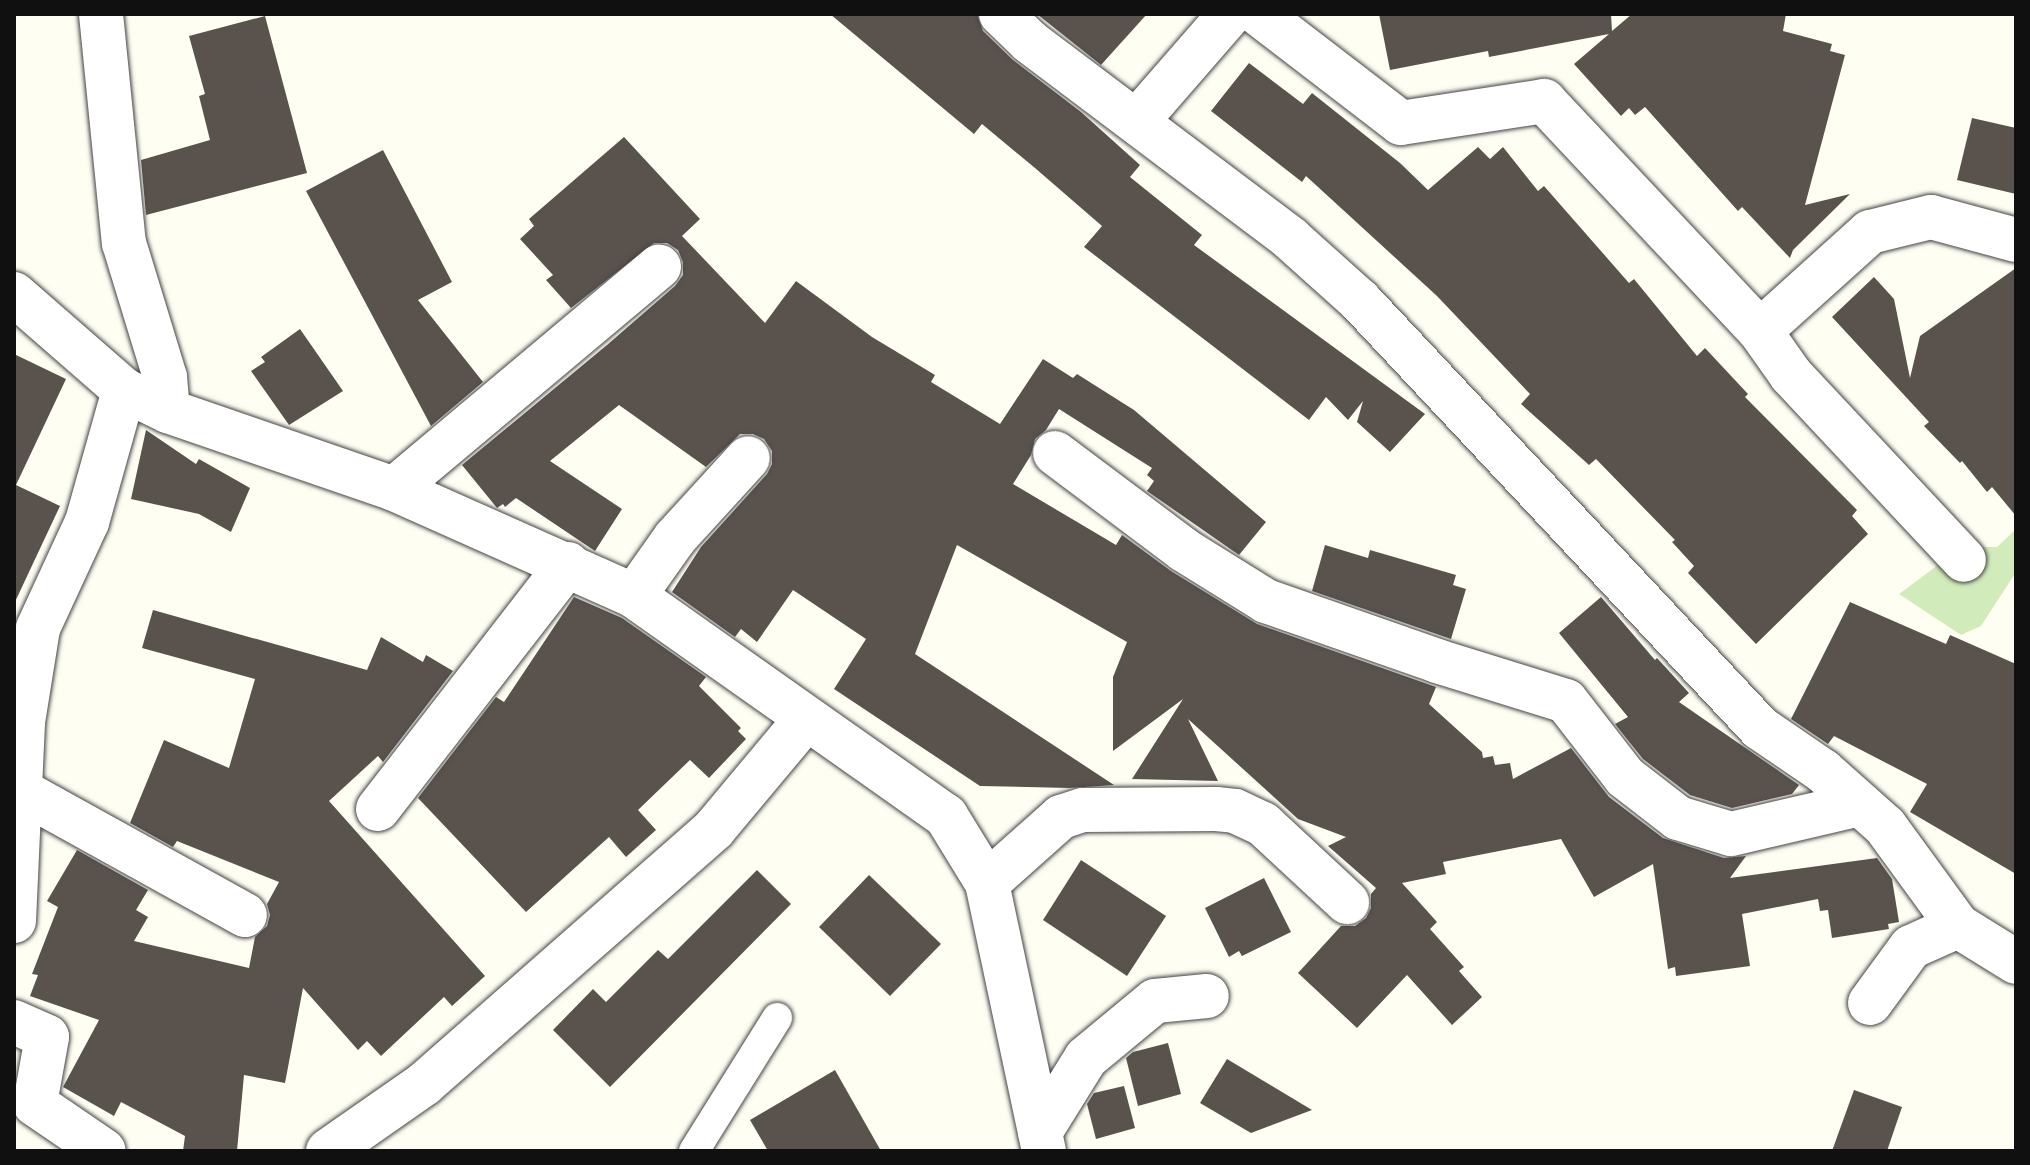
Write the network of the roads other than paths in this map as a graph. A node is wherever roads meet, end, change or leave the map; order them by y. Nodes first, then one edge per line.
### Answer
1 (101, 14) edge
2 (1001, 14) edge
3 (1230, 14) edge
4 (1259, 14) edge
5 (1137, 121) junction
6 (2016, 240) edge
7 (659, 267) dead end
8 (14, 294) edge
9 (1760, 331) junction
10 (124, 390) junction
11 (168, 411) junction
12 (1055, 453) dead end
13 (748, 458) dead end
14 (394, 489) junction
15 (1964, 560) dead end
16 (568, 564) junction
17 (634, 596) junction
18 (806, 719) junction
19 (21, 791) junction
20 (1860, 804) junction
21 (378, 809) dead end
22 (15, 854) edge
23 (987, 883) junction
24 (1347, 902) dead end
25 (245, 915) dead end
26 (14, 921) edge
27 (1958, 926) junction
28 (2016, 962) edge
29 (1207, 996) dead end
30 (1870, 1003) dead end
31 (777, 1018) dead end
32 (14, 1022) edge
33 (25, 1110) edge
34 (1042, 1142) edge
35 (104, 1151) edge
36 (328, 1151) edge
37 (694, 1151) edge

1 - 11 street
2 - 5 street
3 - 5 street
4 - 9 street
5 - 20 street
6 - 9 street
7 - 14 street
8 - 10 street
9 - 15 street
10 - 11 street
10 - 19 street
11 - 14 street
12 - 20 street
13 - 17 street
14 - 16 street
16 - 17 street
16 - 21 street
17 - 18 street
18 - 23 street
18 - 36 street
19 - 22 street
19 - 25 street
20 - 27 street
22 - 26 street
23 - 24 street
23 - 34 street
27 - 28 street
27 - 30 street
29 - 34 street
31 - 37 lane
32 - 33 street
33 - 35 street

